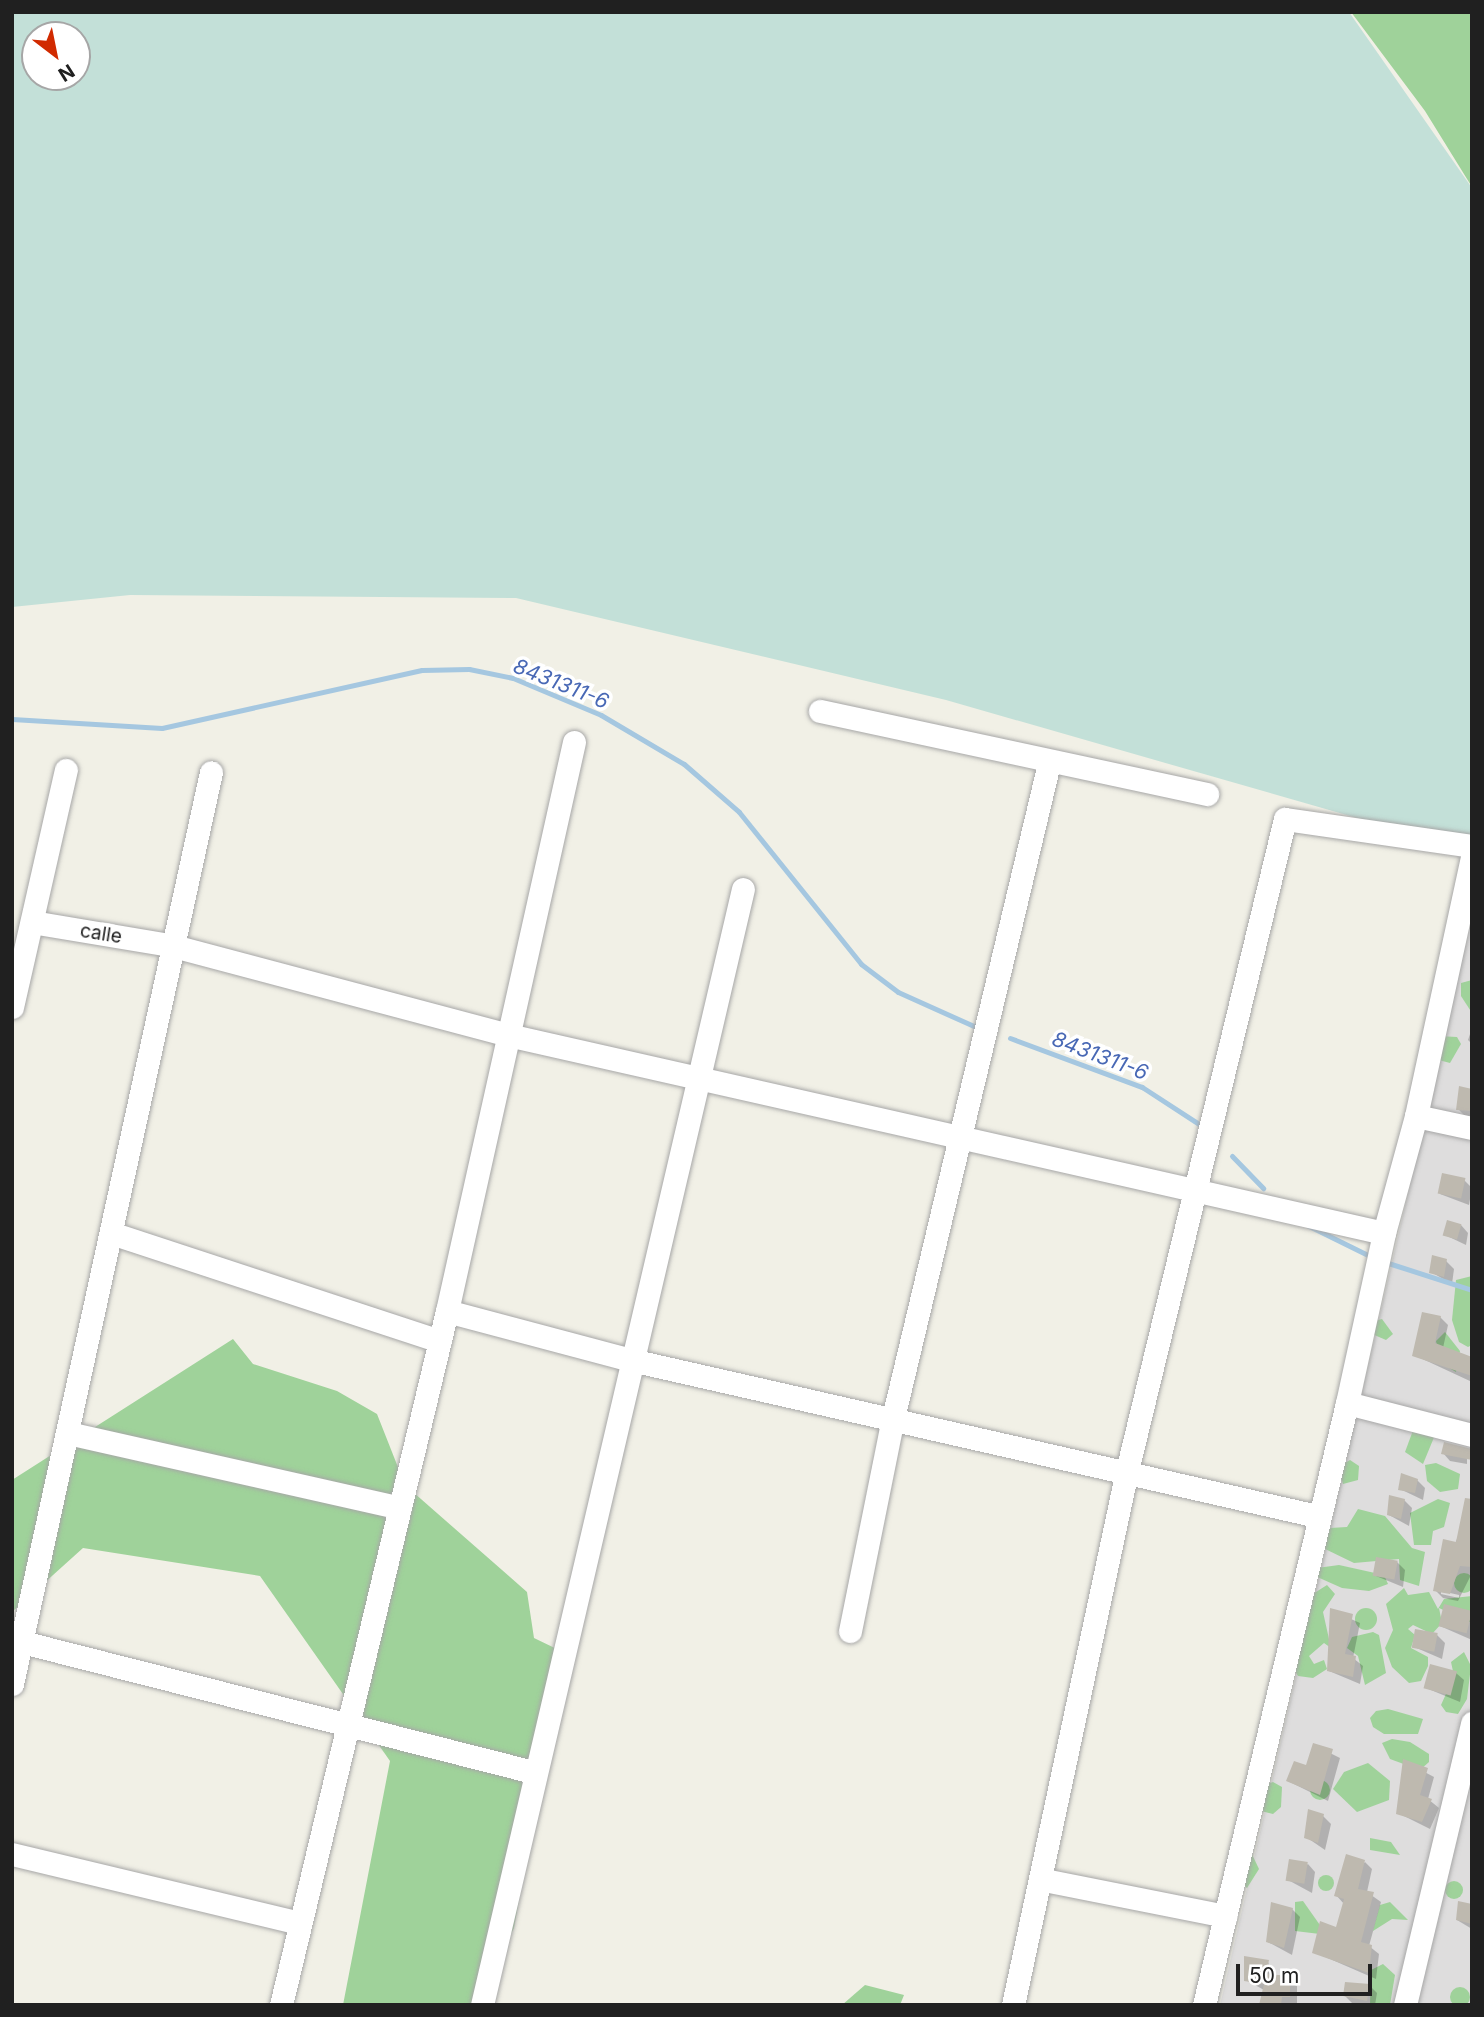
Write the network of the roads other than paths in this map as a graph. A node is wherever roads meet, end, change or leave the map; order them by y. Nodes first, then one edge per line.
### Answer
1 (820, 711) dead end
2 (573, 742) dead end
3 (1048, 762) junction
4 (66, 770) dead end
5 (211, 772) dead end
6 (1206, 794) dead end
7 (1472, 846) edge
8 (1472, 858) edge
9 (743, 889) dead end
10 (32, 922) junction
11 (170, 945) junction
12 (12, 1007) edge
13 (508, 1035) junction
14 (694, 1078) junction
15 (1416, 1116) junction
16 (1472, 1128) edge
17 (960, 1138) junction
18 (1200, 1189) junction
19 (111, 1233) junction
20 (1384, 1233) junction
21 (447, 1311) junction
22 (440, 1341) junction
23 (631, 1360) junction
24 (1347, 1403) junction
25 (892, 1419) junction
26 (68, 1433) junction
27 (1472, 1435) edge
28 (1126, 1475) junction
29 (400, 1508) junction
30 (1317, 1516) junction
31 (850, 1631) dead end
32 (18, 1650) edge
33 (12, 1684) edge
34 (1472, 1723) edge
35 (348, 1727) junction
36 (533, 1772) junction
37 (12, 1854) edge
38 (1044, 1880) junction
39 (1225, 1916) junction
40 (300, 1923) junction
41 (281, 2005) edge
42 (482, 2005) edge
43 (1013, 2005) edge
44 (1204, 2005) edge
45 (1405, 2005) edge

1 - 3 street
2 - 13 street
3 - 6 street
3 - 17 street
4 - 10 street
5 - 11 street
7 - 18 street
8 - 15 street
9 - 14 street
10 - 11 street, calle
10 - 12 street
11 - 13 street, calle
11 - 19 street
13 - 14 street, calle
13 - 21 street
14 - 17 street, calle
14 - 23 street
15 - 16 street
15 - 20 street
17 - 18 street, calle
17 - 25 street
18 - 20 street, calle
18 - 28 street
19 - 22 street
19 - 26 street
20 - 24 street
21 - 22 street
21 - 23 street
22 - 29 street
23 - 25 street
23 - 36 street
24 - 27 street
24 - 30 street
25 - 28 street
25 - 31 street
26 - 29 street
26 - 32 street
28 - 30 street
28 - 38 street
29 - 35 street
30 - 39 street
32 - 33 street
32 - 35 street
34 - 45 street
35 - 36 street
35 - 40 street
36 - 42 street
37 - 40 street
38 - 39 street
38 - 43 street
39 - 44 street
40 - 41 street

